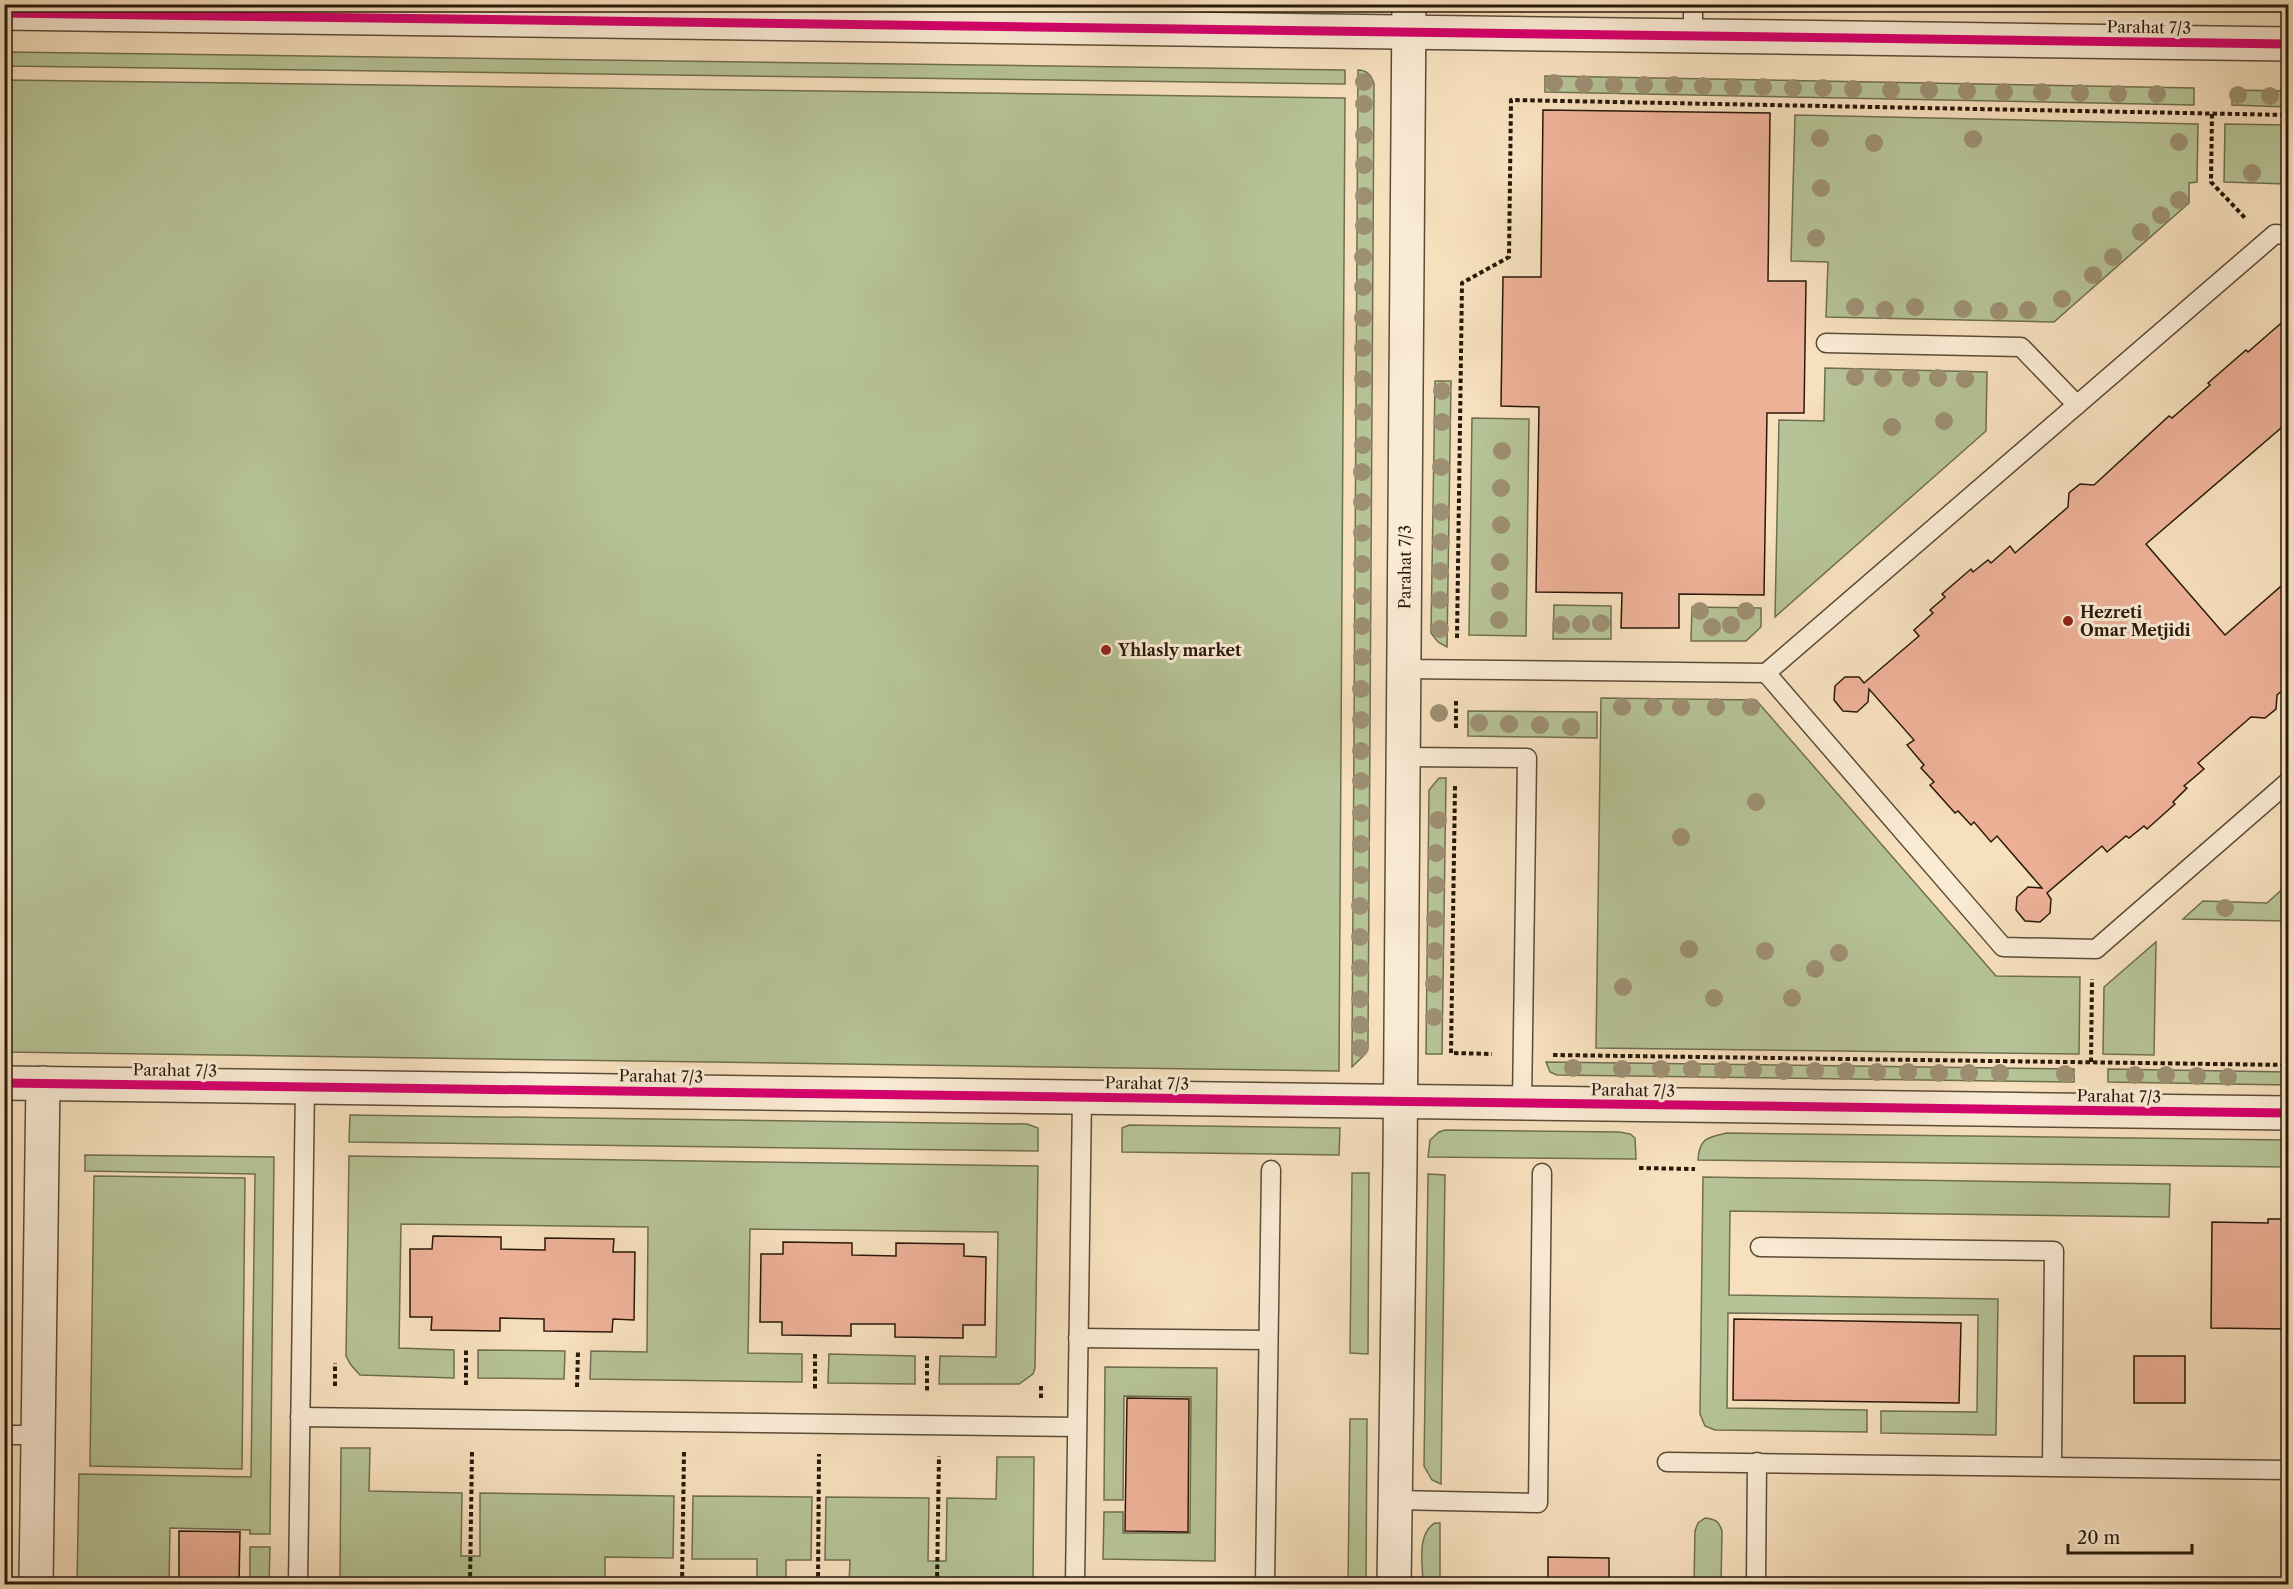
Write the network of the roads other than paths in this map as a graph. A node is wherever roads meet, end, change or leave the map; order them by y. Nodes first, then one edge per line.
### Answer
1 (22, 10) edge
2 (1128, 16) edge
3 (1408, 18) edge
4 (1693, 20) edge
5 (2289, 44) edge
6 (2289, 235) edge
7 (1826, 343) dead end
8 (2077, 405) junction
9 (1404, 669) junction
10 (1766, 673) junction
11 (1403, 756) junction
12 (2289, 782) edge
13 (4, 1083) edge
14 (43, 1083) junction
15 (305, 1087) junction
16 (1082, 1097) junction
17 (1401, 1102) junction
18 (1522, 1103) junction
19 (2289, 1113) edge
20 (1270, 1170) dead end
21 (1542, 1173) dead end
22 (1760, 1247) dead end
23 (1078, 1338) junction
24 (1268, 1340) junction
25 (300, 1417) junction
26 (1077, 1427) junction
27 (4, 1435) edge
28 (38, 1435) junction
29 (1667, 1462) dead end
30 (1757, 1462) junction
31 (2052, 1466) junction
32 (2289, 1470) edge
33 (1395, 1500) junction
34 (36, 1584) edge
35 (298, 1584) edge
36 (1075, 1584) edge
37 (1265, 1584) edge
38 (1394, 1584) edge
39 (1756, 1584) edge

1 - 2 street, Parahat 7/3
2 - 3 street, Parahat 7/3
3 - 4 street, Parahat 7/3
3 - 9 street, Parahat 7/3
4 - 5 street, Parahat 7/3
6 - 8 lane
7 - 8 lane
8 - 10 lane
9 - 10 lane
9 - 11 street, Parahat 7/3
10 - 12 lane
11 - 17 street, Parahat 7/3
11 - 18 lane
13 - 14 street, Parahat 7/3
14 - 15 street, Parahat 7/3
14 - 28 street
15 - 16 street, Parahat 7/3
15 - 25 lane
16 - 17 street, Parahat 7/3
16 - 23 lane
17 - 18 street, Parahat 7/3
17 - 33 street, Parahat 7/3
18 - 19 street, Parahat 7/3
20 - 24 lane
21 - 33 lane
22 - 31 lane
23 - 24 lane
23 - 26 lane
24 - 37 lane
25 - 26 lane
25 - 35 lane
26 - 36 lane
27 - 28 lane
28 - 34 street
29 - 30 lane
30 - 31 lane
30 - 39 lane
31 - 32 lane
33 - 38 street, Parahat 7/3

